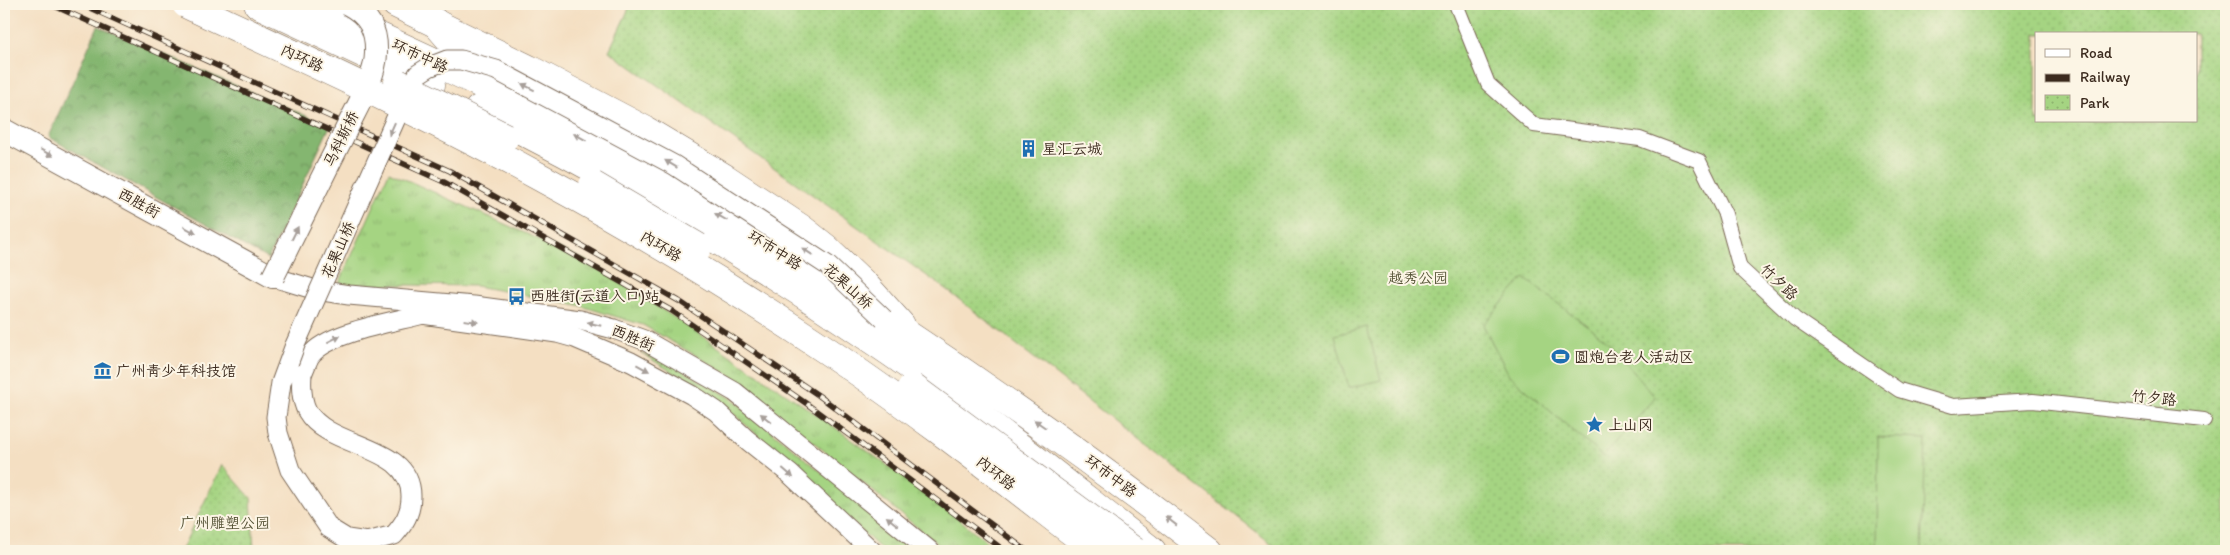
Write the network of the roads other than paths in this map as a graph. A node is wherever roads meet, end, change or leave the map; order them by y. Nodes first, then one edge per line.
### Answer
1 (186, 4) edge
2 (209, 4) edge
3 (230, 4) edge
4 (258, 4) edge
5 (308, 4) edge
6 (348, 4) edge
7 (396, 4) edge
8 (1456, 4) edge
9 (435, 22) junction
10 (493, 90) junction
11 (4, 130) edge
12 (273, 277) junction
13 (423, 314) junction
14 (884, 319) junction
15 (910, 336) junction
16 (2204, 420) dead end
17 (1030, 499) junction
18 (872, 551) edge
19 (930, 551) edge
20 (1088, 551) edge
21 (1097, 551) edge
22 (1112, 551) edge
23 (1134, 551) edge
24 (1152, 551) edge
25 (1209, 551) edge

1 - 17 main road, 内环路, bridge
2 - 22 main road
3 - 23 main road, 内环路, bridge
4 - 24 main road, 环市中路
5 - 10 main road, 环市中路
12 -> 6 street, 马科斯桥, bridge
7 - 9 main road
8 - 16 street, 竹夕路
9 - 10 main road
9 - 15 main road
14 -> 10 main road, 环市中路
11 -> 12 street, 西胜街
12 - 13 street, 西胜街
19 -> 12 street, 西胜街
14 -> 13 street, 花果山桥, bridge
13 -> 18 street, 西胜街
14 - 15 main road, 环市中路
25 -> 15 main road, 环市中路
17 - 20 main road, bridge
17 - 21 main road, 内环路, bridge

